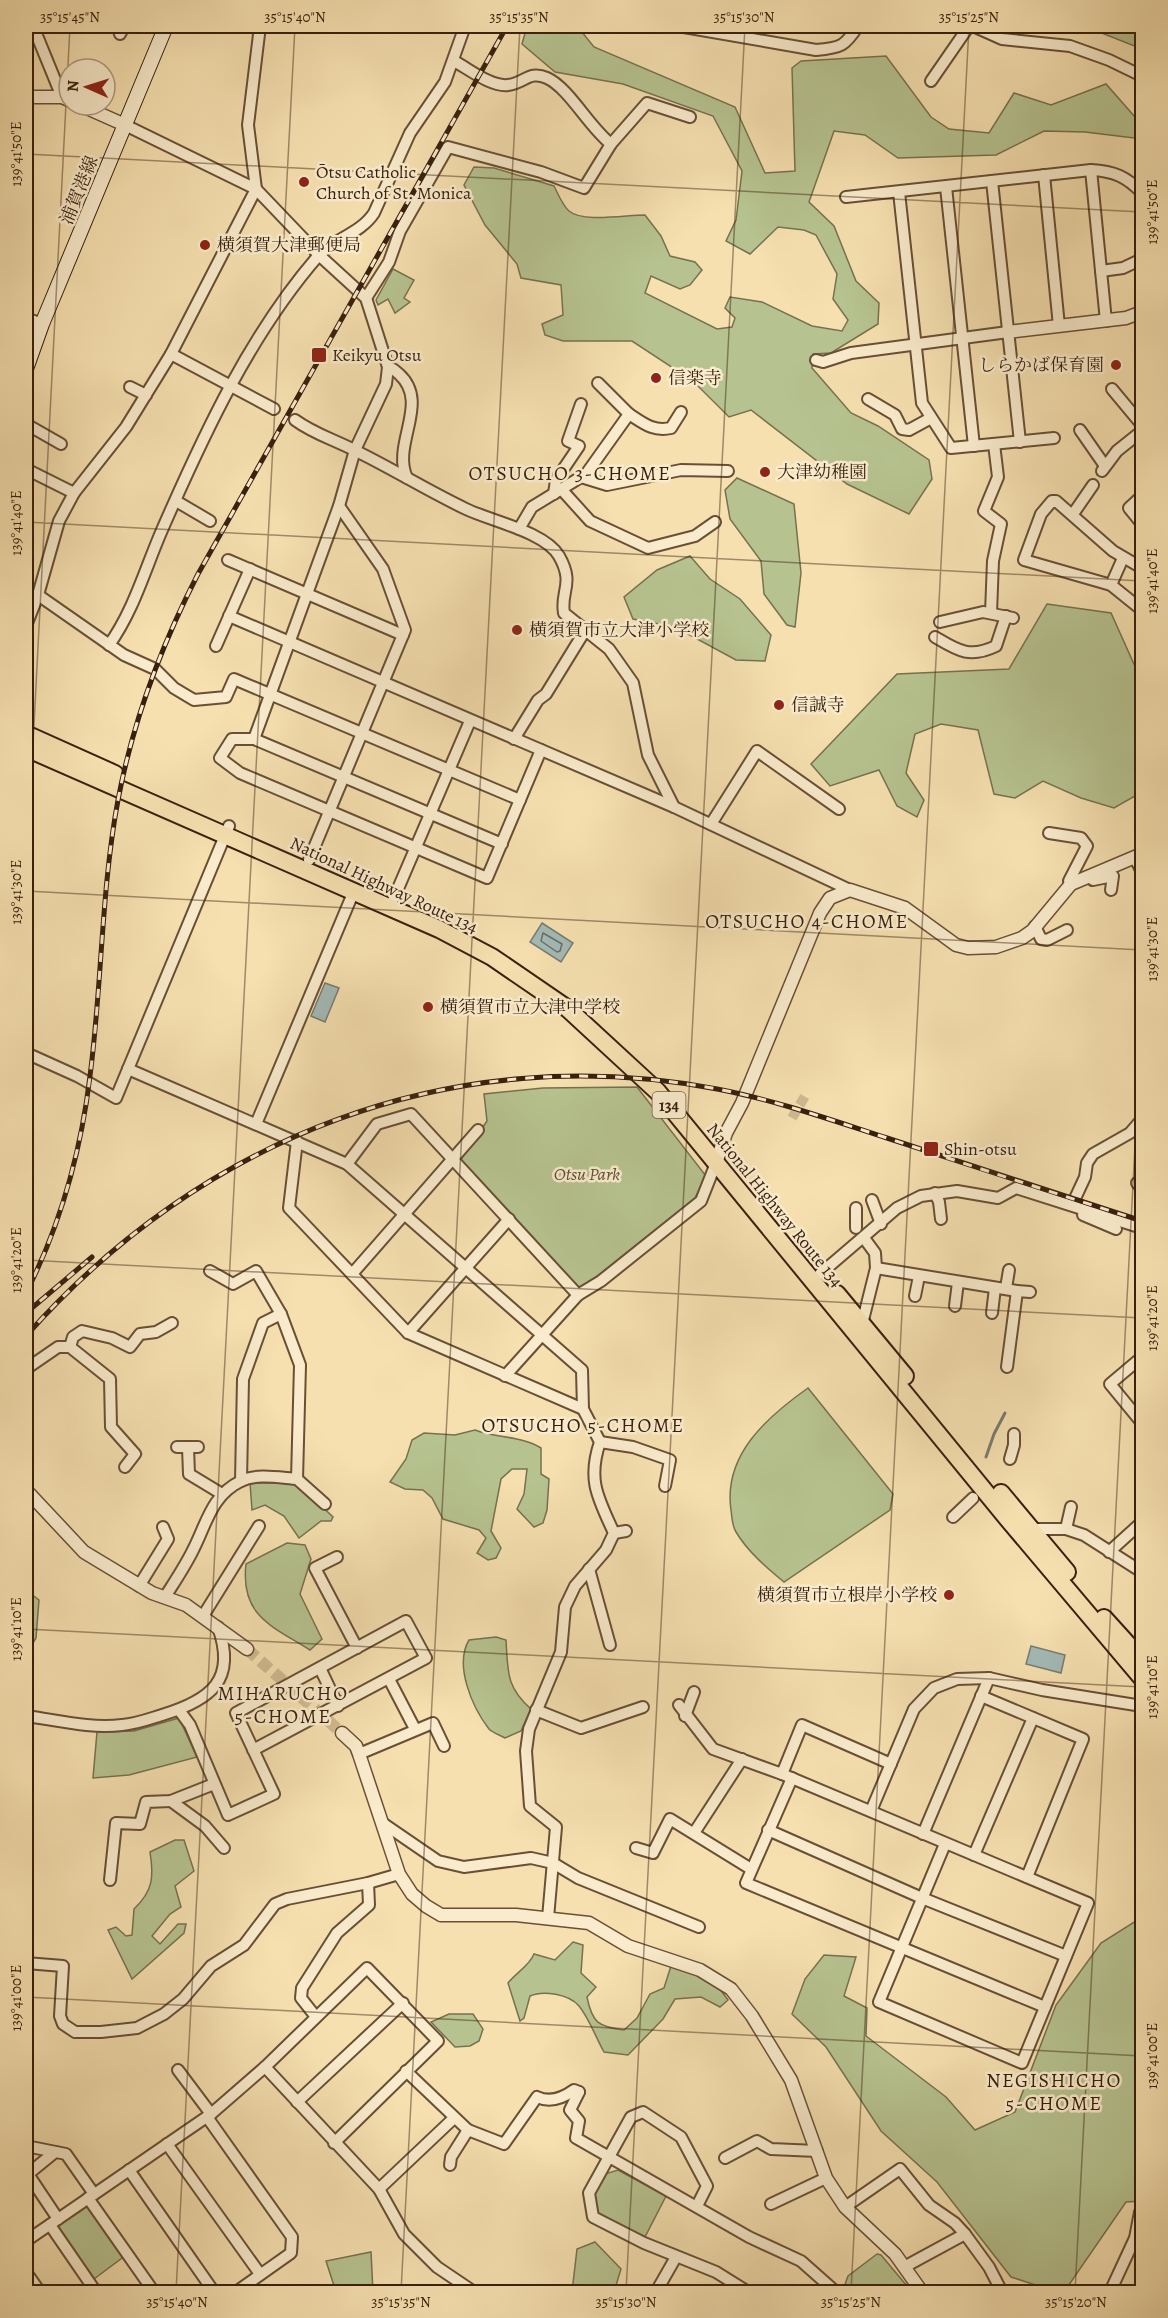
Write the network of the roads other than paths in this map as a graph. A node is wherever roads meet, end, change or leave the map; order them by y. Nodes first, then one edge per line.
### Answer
1 (33, 26) edge
2 (118, 26) edge
3 (124, 26) edge
4 (166, 26) edge
5 (260, 26) edge
6 (465, 26) edge
7 (678, 26) edge
8 (858, 26) edge
9 (971, 26) edge
10 (699, 28) edge
11 (723, 30) edge
12 (454, 61) junction
13 (1143, 76) edge
14 (57, 81) edge
15 (931, 81) dead end
16 (26, 97) edge
17 (57, 99) edge
18 (106, 117) edge
19 (690, 117) dead end
20 (125, 126) junction
21 (611, 144) junction
22 (1091, 170) junction
23 (1044, 176) junction
24 (992, 181) junction
25 (946, 187) junction
26 (256, 189) junction
27 (899, 192) junction
28 (1143, 193) edge
29 (846, 197) dead end
30 (320, 255) junction
31 (1143, 259) edge
32 (1101, 271) junction
33 (366, 298) junction
34 (1143, 312) edge
35 (26, 318) edge
36 (1106, 321) junction
37 (42, 324) junction
38 (1059, 326) junction
39 (1008, 332) junction
40 (962, 338) junction
41 (916, 343) junction
42 (171, 354) junction
43 (816, 360) dead end
44 (388, 367) junction
45 (26, 369) edge
46 (598, 383) dead end
47 (129, 387) dead end
48 (231, 387) junction
49 (1112, 389) dead end
50 (146, 395) junction
51 (868, 399) dead end
52 (582, 404) dead end
53 (274, 409) dead end
54 (1138, 411) edge
55 (681, 412) dead end
56 (629, 414) junction
57 (932, 418) junction
58 (295, 420) dead end
59 (26, 424) edge
60 (1143, 425) edge
61 (1080, 430) dead end
62 (1143, 431) edge
63 (1054, 438) dead end
64 (1020, 442) junction
65 (61, 444) dead end
66 (994, 444) junction
67 (974, 446) junction
68 (355, 450) junction
69 (26, 469) edge
70 (728, 471) dead end
71 (584, 477) junction
72 (408, 478) junction
73 (1093, 485) dead end
74 (558, 492) junction
75 (74, 493) junction
76 (1143, 496) edge
77 (176, 501) junction
78 (339, 506) junction
79 (1072, 513) junction
80 (210, 521) dead end
81 (715, 522) dead end
82 (1143, 524) edge
83 (519, 530) junction
84 (1123, 558) junction
85 (228, 560) dead end
86 (1143, 568) edge
87 (250, 569) junction
88 (1111, 585) junction
89 (307, 594) junction
90 (38, 595) junction
91 (1143, 610) edge
92 (991, 613) junction
93 (229, 616) junction
94 (940, 622) dead end
95 (26, 626) edge
96 (586, 629) junction
97 (404, 635) junction
98 (934, 637) dead end
99 (291, 643) junction
100 (109, 645) junction
101 (216, 646) dead end
102 (383, 683) junction
103 (272, 694) junction
104 (470, 721) junction
105 (26, 734) edge
106 (362, 734) junction
107 (254, 739) junction
108 (514, 739) junction
109 (26, 748) edge
110 (541, 750) junction
111 (448, 772) junction
112 (344, 777) junction
113 (520, 800) junction
114 (674, 807) junction
115 (839, 809) dead end
116 (329, 812) junction
117 (430, 814) junction
118 (711, 824) junction
119 (227, 830) junction
120 (1048, 832) dead end
121 (502, 844) junction
122 (415, 850) junction
123 (1139, 856) edge
124 (309, 860) junction
125 (1143, 872) edge
126 (1091, 876) junction
127 (1071, 884) junction
128 (850, 890) junction
129 (1111, 890) dead end
130 (354, 891) junction
131 (394, 898) junction
132 (1035, 926) junction
133 (1067, 930) dead end
134 (26, 1053) edge
135 (128, 1069) junction
136 (1143, 1119) edge
137 (256, 1124) junction
138 (478, 1130) dead end
139 (297, 1141) junction
140 (717, 1157) junction
141 (453, 1159) junction
142 (347, 1164) junction
143 (935, 1193) junction
144 (872, 1200) dead end
145 (1070, 1205) junction
146 (856, 1208) dead end
147 (405, 1214) junction
148 (509, 1219) junction
149 (941, 1219) dead end
150 (881, 1224) junction
151 (856, 1228) dead end
152 (1143, 1228) edge
153 (1116, 1229) dead end
154 (864, 1238) junction
155 (465, 1268) junction
156 (876, 1268) junction
157 (1009, 1270) dead end
158 (210, 1271) dead end
159 (352, 1274) junction
160 (820, 1274) junction
161 (918, 1276) junction
162 (958, 1282) junction
163 (1006, 1289) junction
164 (1030, 1292) dead end
165 (578, 1295) junction
166 (915, 1296) dead end
167 (956, 1306) dead end
168 (992, 1313) dead end
169 (281, 1314) junction
170 (172, 1323) dead end
171 (862, 1323) junction
172 (408, 1333) junction
173 (543, 1334) junction
174 (70, 1347) junction
175 (1143, 1357) edge
176 (1007, 1367) dead end
177 (26, 1369) edge
178 (506, 1376) junction
179 (584, 1409) junction
180 (1143, 1423) edge
181 (1014, 1434) dead end
182 (600, 1442) junction
183 (188, 1447) dead end
184 (1010, 1459) dead end
185 (125, 1467) dead end
186 (297, 1479) junction
187 (241, 1480) junction
188 (665, 1486) dead end
189 (26, 1490) edge
190 (222, 1494) junction
191 (973, 1498) dead end
192 (325, 1504) dead end
193 (1071, 1507) dead end
194 (953, 1517) dead end
195 (1143, 1522) edge
196 (259, 1526) dead end
197 (163, 1527) dead end
198 (1031, 1528) junction
199 (1066, 1528) junction
200 (626, 1531) dead end
201 (614, 1533) junction
202 (1109, 1552) junction
203 (337, 1557) dead end
204 (589, 1569) junction
205 (1143, 1572) edge
206 (139, 1586) junction
207 (165, 1597) junction
208 (203, 1616) junction
209 (218, 1626) junction
210 (610, 1645) dead end
211 (357, 1648) junction
212 (247, 1649) tunnel mouth
213 (1143, 1660) edge
214 (320, 1668) junction
215 (989, 1678) junction
216 (1143, 1678) edge
217 (389, 1679) junction
218 (694, 1692) dead end
219 (981, 1696) junction
220 (678, 1705) dead end
221 (338, 1706) junction
222 (1143, 1706) edge
223 (643, 1707) dead end
224 (179, 1710) junction
225 (536, 1710) junction
226 (26, 1716) edge
227 (685, 1716) junction
228 (1033, 1718) junction
229 (415, 1730) junction
230 (342, 1733) tunnel mouth
231 (444, 1746) dead end
232 (253, 1750) junction
233 (359, 1754) junction
234 (742, 1759) junction
235 (891, 1764) junction
236 (787, 1776) junction
237 (214, 1784) junction
238 (171, 1801) junction
239 (871, 1811) junction
240 (384, 1824) junction
241 (768, 1830) junction
242 (694, 1833) junction
243 (923, 1834) junction
244 (945, 1844) junction
245 (224, 1848) dead end
246 (636, 1848) dead end
247 (974, 1855) junction
248 (553, 1863) junction
249 (751, 1869) junction
250 (399, 1874) junction
251 (1027, 1877) junction
252 (110, 1880) dead end
253 (368, 1883) junction
254 (922, 1898) junction
255 (548, 1918) junction
256 (699, 1927) dead end
257 (901, 1949) junction
258 (1066, 1956) junction
259 (26, 1963) edge
260 (403, 2003) junction
261 (1045, 2007) junction
262 (316, 2017) junction
263 (265, 2067) junction
264 (178, 2070) dead end
265 (406, 2071) junction
266 (297, 2102) junction
267 (209, 2115) junction
268 (454, 2118) junction
269 (468, 2130) junction
270 (334, 2143) junction
271 (167, 2144) junction
272 (26, 2146) edge
273 (817, 2151) junction
274 (55, 2152) junction
275 (608, 2157) junction
276 (724, 2158) dead end
277 (450, 2164) dead end
278 (129, 2170) junction
279 (826, 2178) junction
280 (379, 2189) junction
281 (91, 2196) junction
282 (771, 2204) dead end
283 (697, 2206) junction
284 (845, 2207) junction
285 (1140, 2212) dead end
286 (54, 2222) junction
287 (965, 2234) junction
288 (26, 2241) edge
289 (676, 2257) junction
290 (906, 2266) junction
291 (26, 2272) edge
292 (260, 2274) junction
293 (40, 2292) edge
294 (96, 2292) edge
295 (154, 2292) edge
296 (214, 2292) edge
297 (236, 2292) edge
298 (474, 2292) edge
299 (656, 2292) edge
300 (748, 2292) edge
301 (836, 2292) edge
302 (922, 2292) edge
303 (1002, 2292) edge
304 (1110, 2292) edge

1 - 14 street
2 - 3 street
4 - 20 main road, 浦賀港線
5 - 26 street
6 - 12 street
7 - 10 street
8 - 11 street
9 - 13 street
9 - 15 street
10 - 11 street
12 - 21 street
12 - 30 street
16 - 17 street
18 - 20 street
19 - 21 street
20 - 26 street
20 - 37 main road, 浦賀港線
21 - 33 street
22 - 23 street
22 - 28 street
22 - 32 street
23 - 24 street
23 - 38 street
24 - 25 street
24 - 39 street
25 - 27 street
25 - 40 street
26 - 30 street
26 - 42 street
27 - 29 street
27 - 41 street
30 - 33 street
30 - 48 street
31 - 32 street
32 - 36 street
33 - 44 street
34 - 36 street
35 - 37 street
36 - 38 street
37 - 45 main road, 浦賀港線
38 - 39 street
39 - 40 street
39 - 64 street
40 - 41 street
40 - 67 street
41 - 43 street
41 - 57 street
42 - 48 street
42 - 50 street
44 - 68 street
44 - 72 street
46 - 56 street
47 - 50 street
48 - 53 street
48 - 77 street
49 - 54 street
50 - 75 street
51 - 57 street
52 - 74 street
54 - 60 street
55 - 56 street
56 - 71 street
57 - 67 street
58 - 68 street
59 - 65 street
61 - 62 street
63 - 64 street
64 - 66 street
66 - 67 street
66 - 92 street
68 - 72 street
68 - 78 street
69 - 75 street
70 - 71 street
71 - 74 street
72 - 83 street
73 - 79 street
74 - 81 street
74 - 83 street
75 - 90 street
76 - 82 street
77 - 80 street
77 - 100 street
78 - 89 street
78 - 97 street
79 - 84 street
79 - 88 street
83 - 96 street
84 - 86 street
84 - 88 street
85 - 87 street
87 - 89 street
87 - 93 street
88 - 91 street
89 - 97 street
89 - 99 street
90 - 95 street
90 - 100 street
92 - 94 street
92 - 98 street
93 - 99 street
93 - 101 street
96 - 108 street
96 - 114 street
97 - 102 street
99 - 102 street
99 - 103 street
100 - 103 street
102 - 104 street
102 - 106 street
103 - 106 street
103 - 107 street
104 - 108 street
104 - 111 street
105 - 119 highway, National Highway Route 134 / 134
106 - 111 street
106 - 112 street
107 - 112 street
107 - 116 street
108 - 110 street
109 - 119 highway, National Highway Route 134 / 134
110 - 113 street
110 - 114 street
111 - 113 street
111 - 117 street
112 - 116 street
112 - 117 street
113 - 121 street
114 - 118 street
115 - 118 street
116 - 122 street
116 - 124 street
117 - 121 street
117 - 122 street
118 - 128 street
119 - 124 highway, National Highway Route 134 / 134
119 - 130 highway, National Highway Route 134 / 134
119 - 135 street
120 - 127 street
121 - 122 street
122 - 131 street
123 - 125 street
123 - 126 street
124 - 131 highway, National Highway Route 134 / 134
126 - 127 street
126 - 129 street
127 - 132 street
128 - 132 street
128 - 140 street
130 - 137 street
130 - 140 highway, National Highway Route 134 / 134
131 - 140 highway, National Highway Route 134 / 134
132 - 133 street
134 - 135 street
135 - 137 street
136 - 145 street
137 - 139 street
138 - 141 street
139 - 142 street
139 - 159 street
140 - 160 highway, National Highway Route 134 / 134
140 - 165 street
140 - 216 highway, National Highway Route 134 / 134
141 - 142 street
141 - 147 street
141 - 148 street
142 - 147 street
143 - 145 street
143 - 149 street
143 - 150 street
144 - 150 street
145 - 152 street
145 - 153 street
146 - 151 street
147 - 155 street
147 - 159 street
148 - 155 street
148 - 165 street
150 - 154 street
154 - 156 street
154 - 160 street
155 - 172 street
155 - 173 street
156 - 161 street
156 - 171 street
157 - 163 street
158 - 169 street
159 - 172 street
160 - 171 highway, National Highway Route 134 / 134
161 - 162 street
161 - 166 street
162 - 163 street
162 - 167 street
163 - 164 street
163 - 168 street
163 - 176 street
165 - 173 street
169 - 186 street
169 - 187 street
170 - 174 street
171 - 198 highway, National Highway Route 134 / 134
172 - 178 street
173 - 178 street
173 - 179 street
174 - 177 street
174 - 185 street
175 - 180 street
178 - 179 street
179 - 182 street
181 - 184 street
182 - 188 street
182 - 201 street
183 - 190 street
186 - 187 street
186 - 192 street
187 - 190 street
189 - 206 street
190 - 207 street
191 - 194 street
193 - 199 street
195 - 202 street
196 - 208 street
197 - 206 street
198 - 199 street
198 - 213 highway, National Highway Route 134 / 134
199 - 202 street
200 - 201 street
201 - 204 street
202 - 205 street
203 - 211 street
204 - 210 street
204 - 225 street
206 - 207 street
207 - 208 street
208 - 209 street
209 - 212 street
209 - 224 street
211 - 214 street
211 - 217 street
214 - 221 street
214 - 232 street
215 - 219 street
215 - 222 street
215 - 235 street
217 - 221 street
217 - 229 street
218 - 227 street
219 - 228 street
219 - 243 street
220 - 227 street
221 - 232 street
223 - 225 street
224 - 226 street
224 - 237 street
225 - 248 street
227 - 234 street
228 - 247 street
228 - 251 street
229 - 231 street
229 - 233 street
230 - 233 street
232 - 237 street
233 - 240 street
234 - 236 street
234 - 242 street
235 - 236 street
235 - 239 street
236 - 239 street
236 - 241 street
237 - 238 street
238 - 245 street
238 - 252 street
239 - 243 street
240 - 248 street
240 - 250 street
241 - 249 street
241 - 254 street
242 - 246 street
242 - 249 street
243 - 244 street
244 - 247 street
244 - 254 street
247 - 251 street
248 - 255 street
248 - 256 street
249 - 257 street
250 - 253 street
250 - 255 street
251 - 258 street
253 - 259 street
253 - 262 street
254 - 257 street
254 - 258 street
255 - 273 street
257 - 261 street
257 - 261 street
258 - 261 street
260 - 262 street
260 - 265 street
260 - 266 street
262 - 263 street
263 - 266 street
263 - 267 street
264 - 267 street
265 - 268 street
265 - 270 street
266 - 270 street
267 - 271 street
267 - 292 street
268 - 269 street
268 - 280 street
269 - 275 street
269 - 277 street
270 - 280 street
271 - 278 street
271 - 292 street
272 - 274 street
273 - 276 street
273 - 279 street
274 - 281 street
274 - 286 street
275 - 283 street
275 - 283 street
275 - 289 street
278 - 281 street
278 - 296 street
279 - 282 street
279 - 284 street
280 - 298 street
281 - 286 street
281 - 295 street
283 - 301 street
284 - 287 street
284 - 290 street
285 - 304 street
286 - 288 street
286 - 294 street
287 - 290 street
287 - 303 street
289 - 299 street
289 - 300 street
290 - 302 street
291 - 293 street
292 - 297 street

